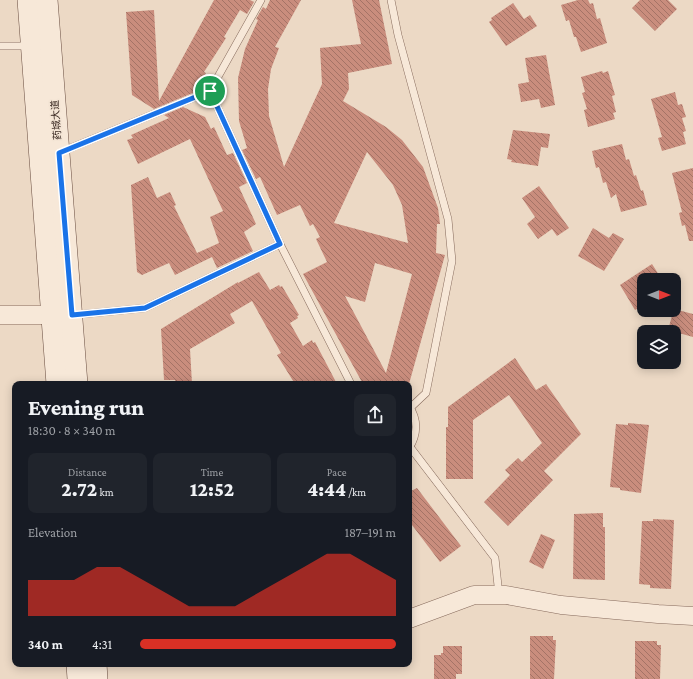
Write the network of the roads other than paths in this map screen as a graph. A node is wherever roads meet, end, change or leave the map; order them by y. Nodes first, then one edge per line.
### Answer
1 (28, 0) edge
2 (47, 0) edge
3 (261, 0) edge
4 (391, 0) edge
5 (0, 46) edge
6 (32, 46) junction
7 (210, 91) junction
8 (59, 153) junction
9 (280, 244) junction
10 (0, 315) edge
11 (52, 315) junction
12 (72, 315) junction
13 (57, 381) edge
14 (77, 381) edge
15 (349, 381) edge
16 (412, 405) edge
17 (412, 412) edge
18 (412, 441) edge
19 (412, 451) edge
20 (499, 595) junction
21 (693, 616) edge
22 (412, 618) edge
23 (77, 667) edge
24 (96, 667) edge
25 (78, 679) edge
26 (97, 679) edge

1 - 6 main road, 药城大道
2 - 8 main road, 药城大道
3 - 7 lane
4 - 16 lane
5 - 6 lane
6 - 11 main road, 药城大道
7 - 8 lane
7 - 9 lane
8 - 12 main road, 药城大道
9 - 12 lane
9 - 15 lane
10 - 11 street
11 - 12 street
11 - 13 main road, 药城大道
12 - 14 main road, 药城大道
17 - 18 lane
19 - 20 lane
20 - 21 street
20 - 22 street
23 - 25 main road
24 - 26 main road

